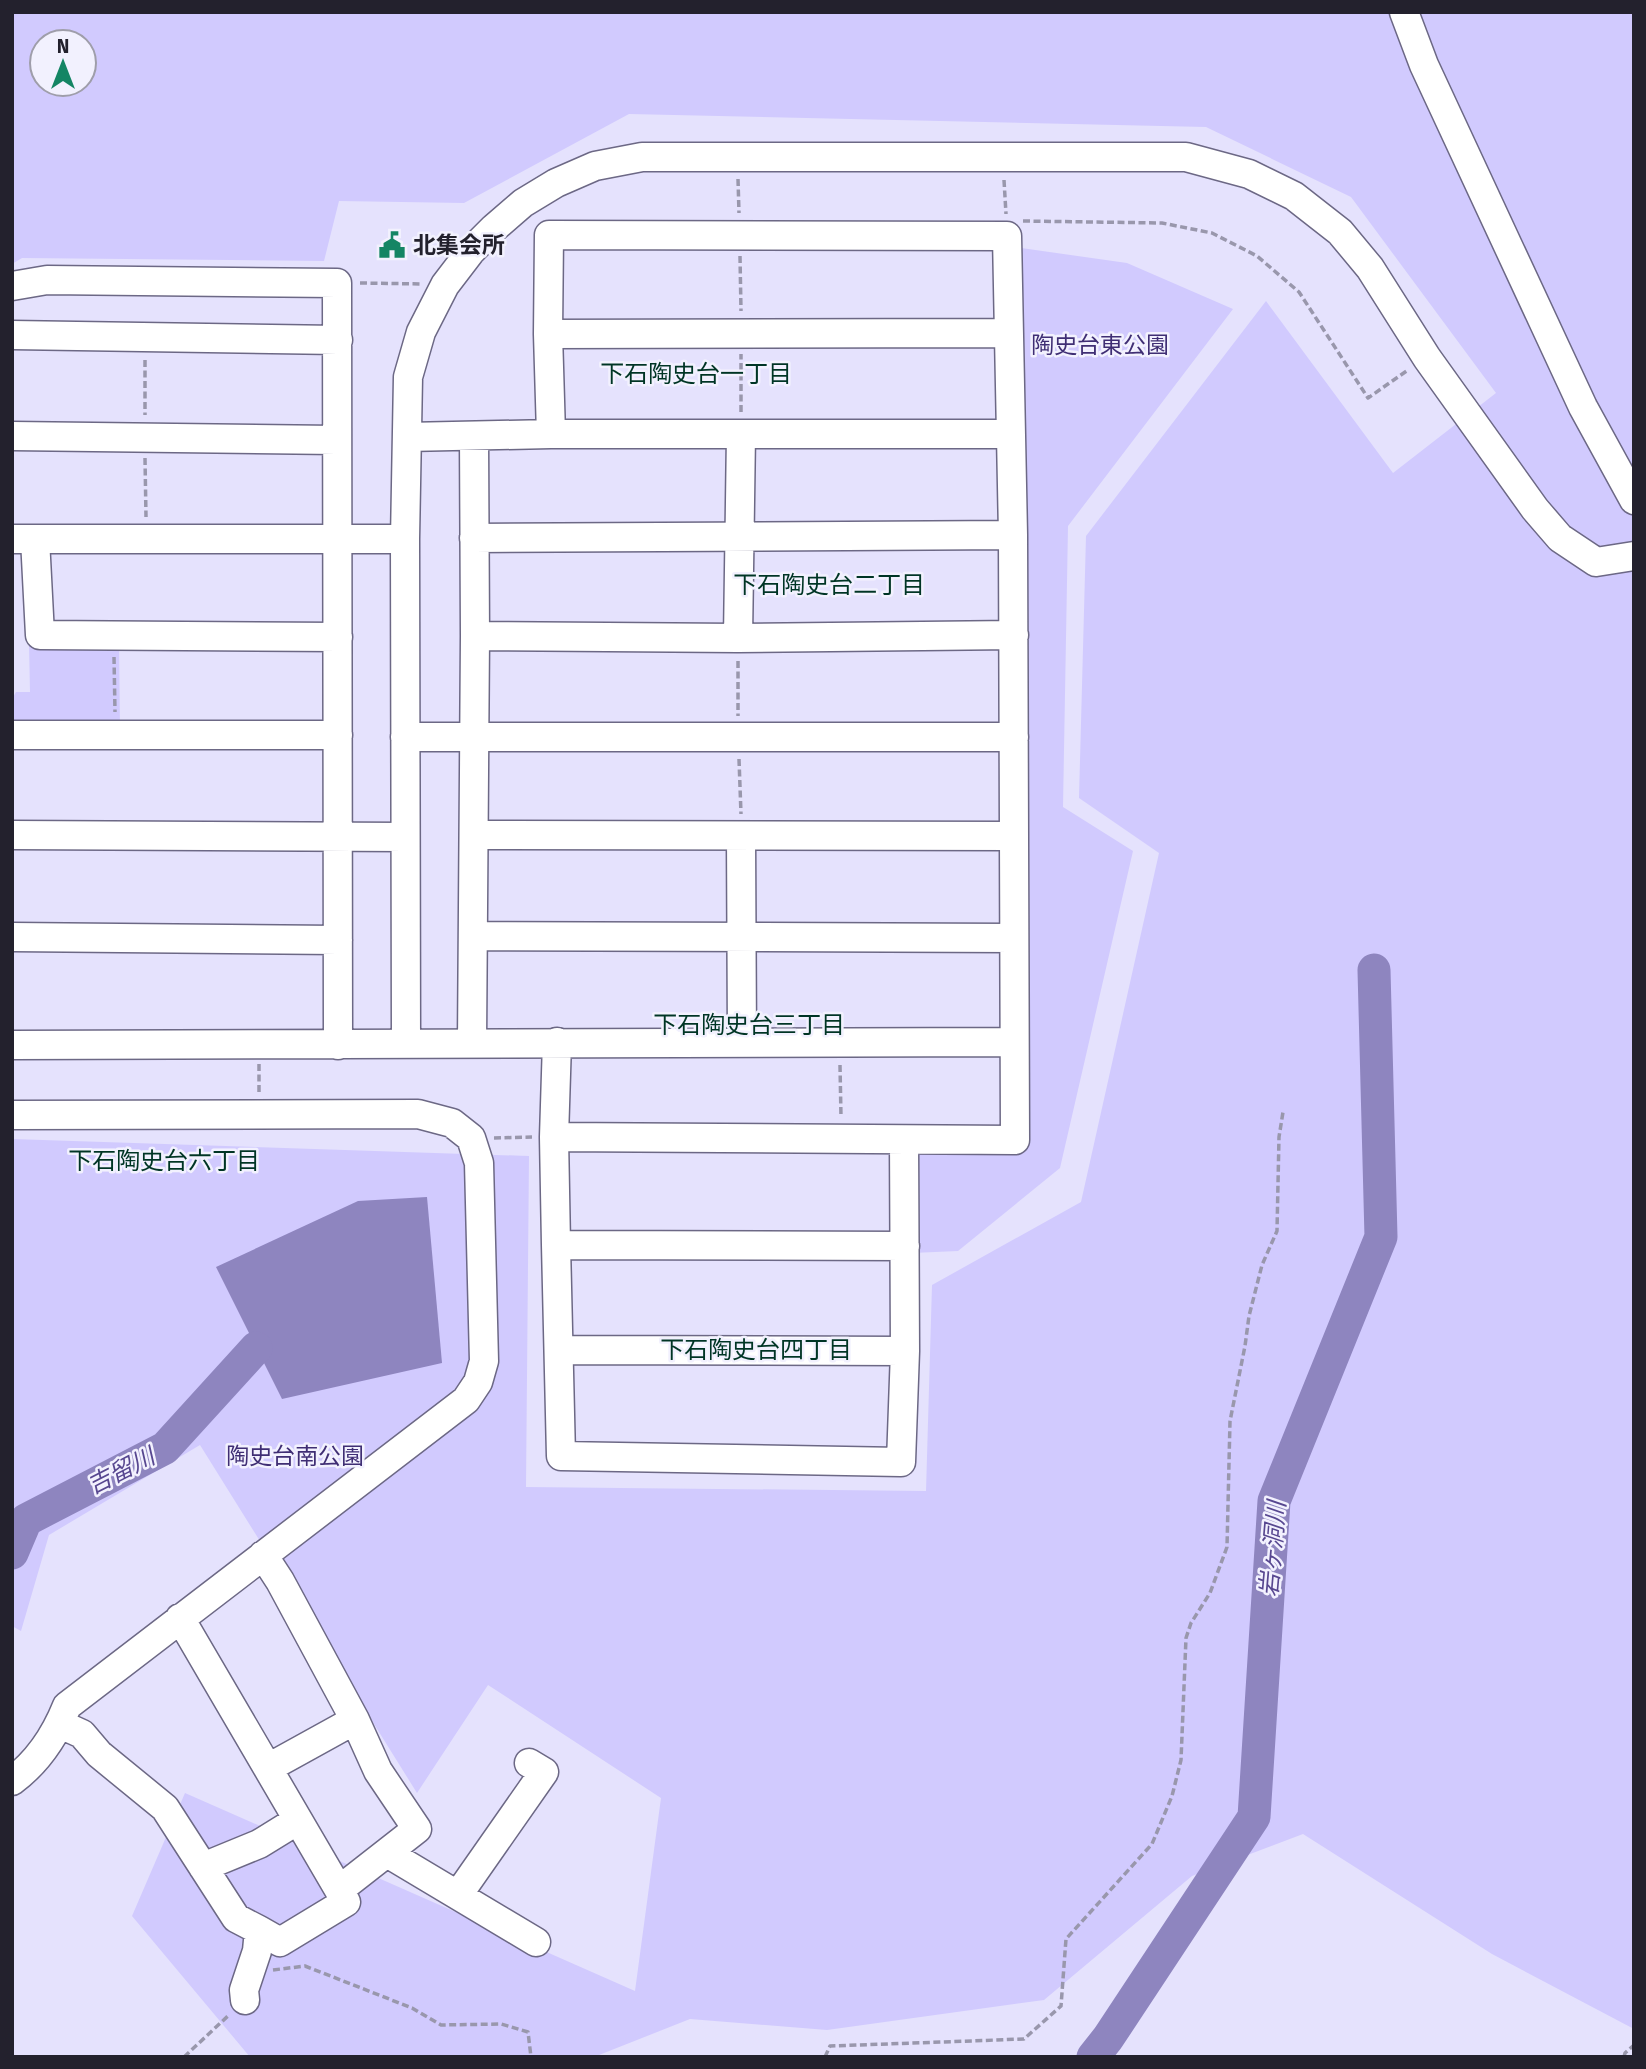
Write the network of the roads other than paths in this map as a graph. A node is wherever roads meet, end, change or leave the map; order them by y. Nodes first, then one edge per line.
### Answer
1 (1404, 12) edge
2 (12, 286) edge
3 (1009, 333) junction
4 (548, 334) junction
5 (12, 335) edge
6 (338, 340) junction
7 (551, 434) junction
8 (741, 434) junction
9 (1010, 434) junction
10 (12, 436) edge
11 (474, 436) junction
12 (407, 437) junction
13 (337, 440) junction
14 (1634, 500) edge
15 (739, 536) junction
16 (1013, 536) junction
17 (338, 538) junction
18 (474, 538) junction
19 (24, 539) edge
20 (405, 539) junction
21 (1634, 556) edge
22 (1014, 635) junction
23 (475, 636) junction
24 (338, 637) junction
25 (738, 638) junction
26 (12, 735) edge
27 (338, 735) junction
28 (405, 737) junction
29 (474, 737) junction
30 (1014, 737) junction
31 (12, 835) edge
32 (474, 835) junction
33 (741, 836) junction
34 (1014, 836) junction
35 (405, 837) junction
36 (338, 838) junction
37 (472, 936) junction
38 (12, 937) edge
39 (741, 937) junction
40 (1013, 938) junction
41 (338, 940) junction
42 (556, 1042) junction
43 (742, 1042) junction
44 (1014, 1042) junction
45 (472, 1043) junction
46 (406, 1044) junction
47 (12, 1045) edge
48 (338, 1045) junction
49 (12, 1115) edge
50 (554, 1137) junction
51 (904, 1140) junction
52 (556, 1245) junction
53 (905, 1246) junction
54 (559, 1350) junction
55 (905, 1351) junction
56 (263, 1555) junction
57 (180, 1618) junction
58 (355, 1720) junction
59 (60, 1724) junction
60 (529, 1763) dead end
61 (268, 1768) junction
62 (12, 1781) edge
63 (298, 1820) junction
64 (387, 1853) junction
65 (203, 1867) junction
66 (340, 1890) junction
67 (458, 1895) junction
68 (259, 1930) junction
69 (536, 1942) dead end
70 (245, 2000) road end

1 - 14 street
2 - 6 street
3 - 4 street
3 - 4 street
3 - 9 street
4 - 7 street
5 - 6 street
6 - 13 street
7 - 8 street
7 - 11 street
8 - 9 street
8 - 15 street
9 - 16 street
10 - 13 street
11 - 12 street
11 - 18 street
12 - 20 street
12 - 21 street
13 - 17 street
15 - 16 street
15 - 18 street
15 - 25 street
16 - 22 street
17 - 19 street
17 - 20 street
17 - 24 street
18 - 23 street
19 - 24 street
20 - 28 street
22 - 25 street
22 - 30 street
23 - 25 street
23 - 29 street
24 - 27 street
26 - 27 street
27 - 36 street
28 - 29 street
28 - 35 street
29 - 30 street
29 - 32 street
30 - 34 street
31 - 36 street
32 - 33 street
32 - 37 street
33 - 34 street
33 - 39 street
34 - 40 street
35 - 36 street
35 - 46 street
36 - 41 street
37 - 39 street
37 - 45 street
38 - 41 street
39 - 40 street
39 - 43 street
40 - 44 street
41 - 48 street
42 - 43 street
42 - 45 street
42 - 50 street
43 - 44 street
44 - 51 street
45 - 46 street
46 - 48 street
47 - 48 street
49 - 56 street
50 - 51 street
50 - 52 street
51 - 53 street
52 - 53 street
52 - 54 street
53 - 55 street
54 - 55 street
54 - 55 street
56 - 57 street
56 - 58 street
57 - 59 street
57 - 61 street
58 - 61 street
58 - 64 street
59 - 62 street
59 - 65 street
60 - 67 street
61 - 63 street
63 - 65 street
63 - 66 street
64 - 66 street
64 - 67 street
65 - 68 street
66 - 68 street
67 - 69 street
68 - 70 street

